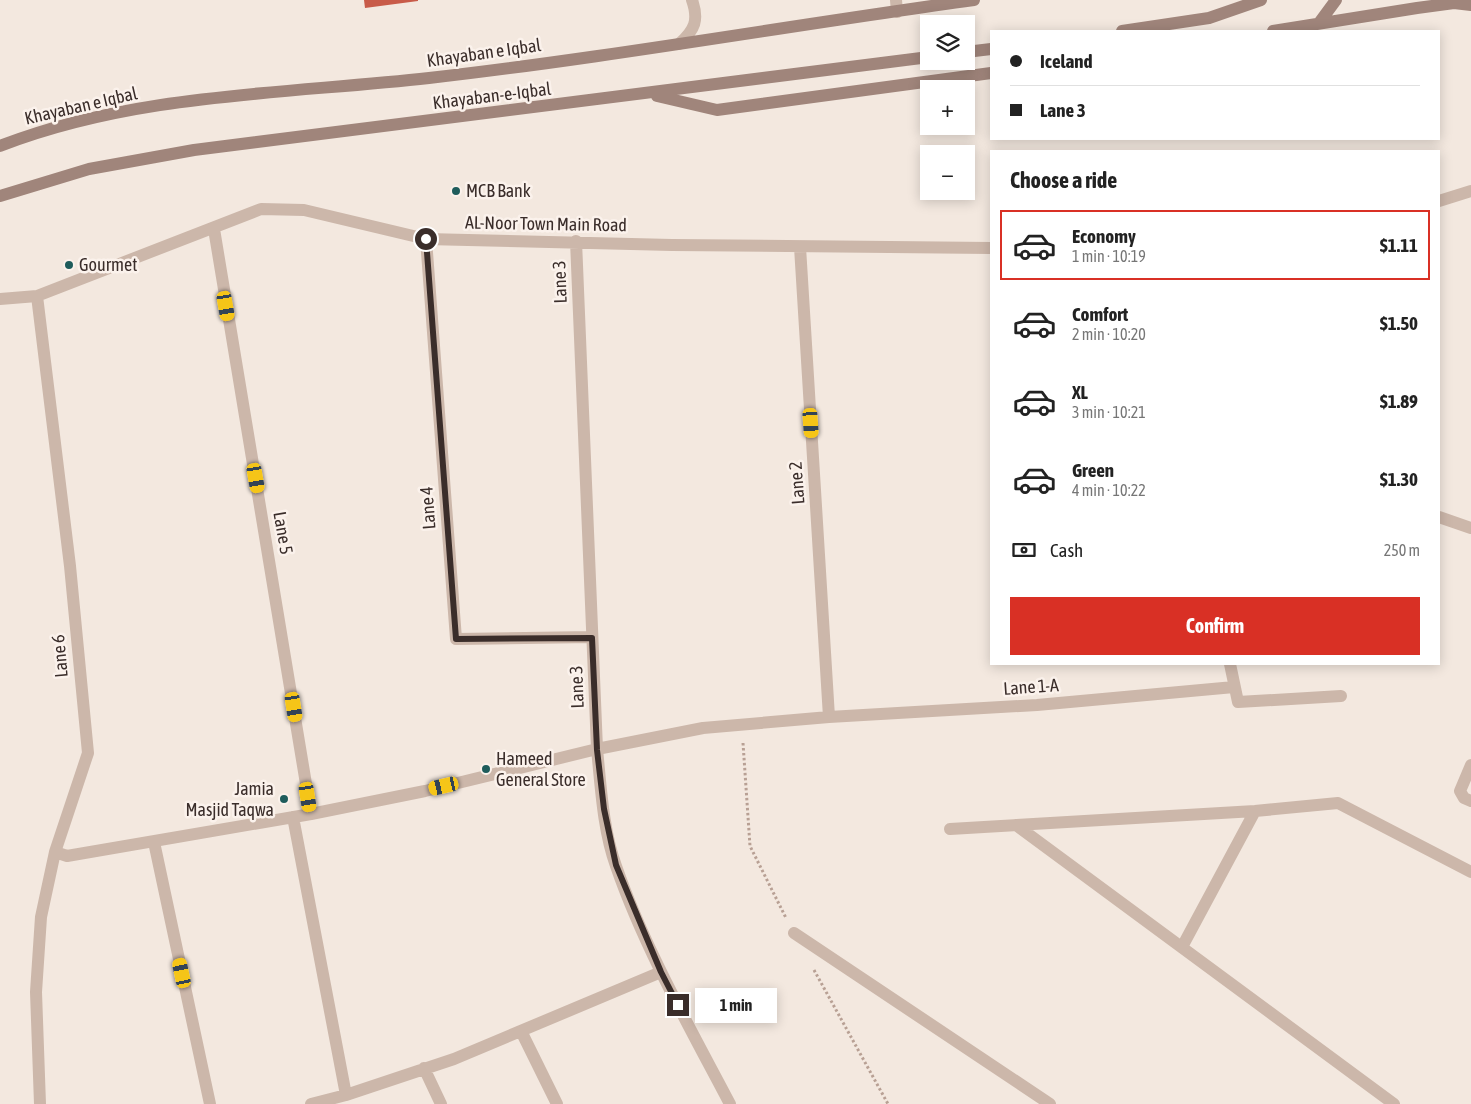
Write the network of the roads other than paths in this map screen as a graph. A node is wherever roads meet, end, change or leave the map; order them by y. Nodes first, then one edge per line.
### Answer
1 (692, 0) edge
2 (969, 0) edge
3 (1261, 0) edge
4 (1336, 0) edge
5 (1471, 5) edge
6 (896, 6) edge
7 (1319, 23) junction
8 (1129, 30) edge
9 (1279, 30) edge
10 (680, 44) junction
11 (990, 49) edge
12 (975, 51) edge
13 (920, 58) edge
14 (990, 73) edge
15 (650, 94) junction
16 (0, 146) edge
17 (1471, 191) edge
18 (0, 196) edge
19 (1440, 201) edge
20 (214, 229) junction
21 (426, 239) junction
22 (576, 241) junction
23 (800, 246) junction
24 (990, 248) edge
25 (37, 296) junction
26 (0, 299) edge
27 (1440, 516) edge
28 (1471, 528) edge
29 (592, 638) junction
30 (1230, 665) edge
31 (1234, 686) junction
32 (1341, 696) dead end
33 (829, 717) junction
34 (597, 750) junction
35 (1471, 765) edge
36 (1471, 801) edge
37 (1255, 811) junction
38 (311, 814) junction
39 (293, 817) junction
40 (1016, 825) junction
41 (950, 829) dead end
42 (154, 842) junction
43 (55, 852) junction
44 (1471, 872) edge
45 (794, 934) dead end
46 (1182, 948) junction
47 (661, 972) junction
48 (521, 1031) junction
49 (424, 1068) junction
50 (346, 1095) junction
51 (40, 1104) edge
52 (210, 1104) edge
53 (310, 1104) edge
54 (441, 1104) edge
55 (557, 1104) edge
56 (730, 1104) edge
57 (1050, 1104) edge
58 (1394, 1104) edge

1 - 10 street
2 - 6 main road, Khayaban e Iqbal
3 - 8 main road
4 - 7 main road
5 - 7 main road
6 - 10 main road, Khayaban e Iqbal
7 - 9 main road
10 - 16 main road, Khayaban e Iqbal
11 - 12 main road
13 - 15 main road
14 - 15 main road, Khayaban-e-Iqbal
15 - 18 main road, Khayaban-e-Iqbal
17 - 19 street
20 - 21 street, AL-Noor Town Main Road
20 - 25 street, AL-Noor Town Main Road
20 - 38 street, Lane 5
21 - 22 street, AL-Noor Town Main Road
21 - 29 street, Lane 4
22 - 23 street, AL-Noor Town Main Road
22 - 29 street, Lane 3
23 - 24 street, AL-Noor Town Main Road
23 - 33 street, Lane 2
25 - 26 street, AL-Noor Town Main Road
25 - 43 street, Lane 6
27 - 28 street
29 - 34 street, Lane 3
30 - 31 street
31 - 32 street
31 - 33 street, Lane 1-A
33 - 34 street, Lane 1-A
34 - 38 street, Lane 1-A
34 - 47 street, Lane 3
35 - 36 street
37 - 40 street
37 - 44 street
37 - 46 street
38 - 39 street, Lane 1-A
39 - 42 street, Lane 1-A
39 - 50 street
40 - 41 street
40 - 46 street
42 - 43 street, Lane 1-A
42 - 52 street
43 - 51 street, Lane 6
45 - 57 street
46 - 58 street
47 - 48 street
47 - 56 street, Lane 3
48 - 49 street
48 - 55 street
49 - 50 street
49 - 54 street
50 - 53 street

